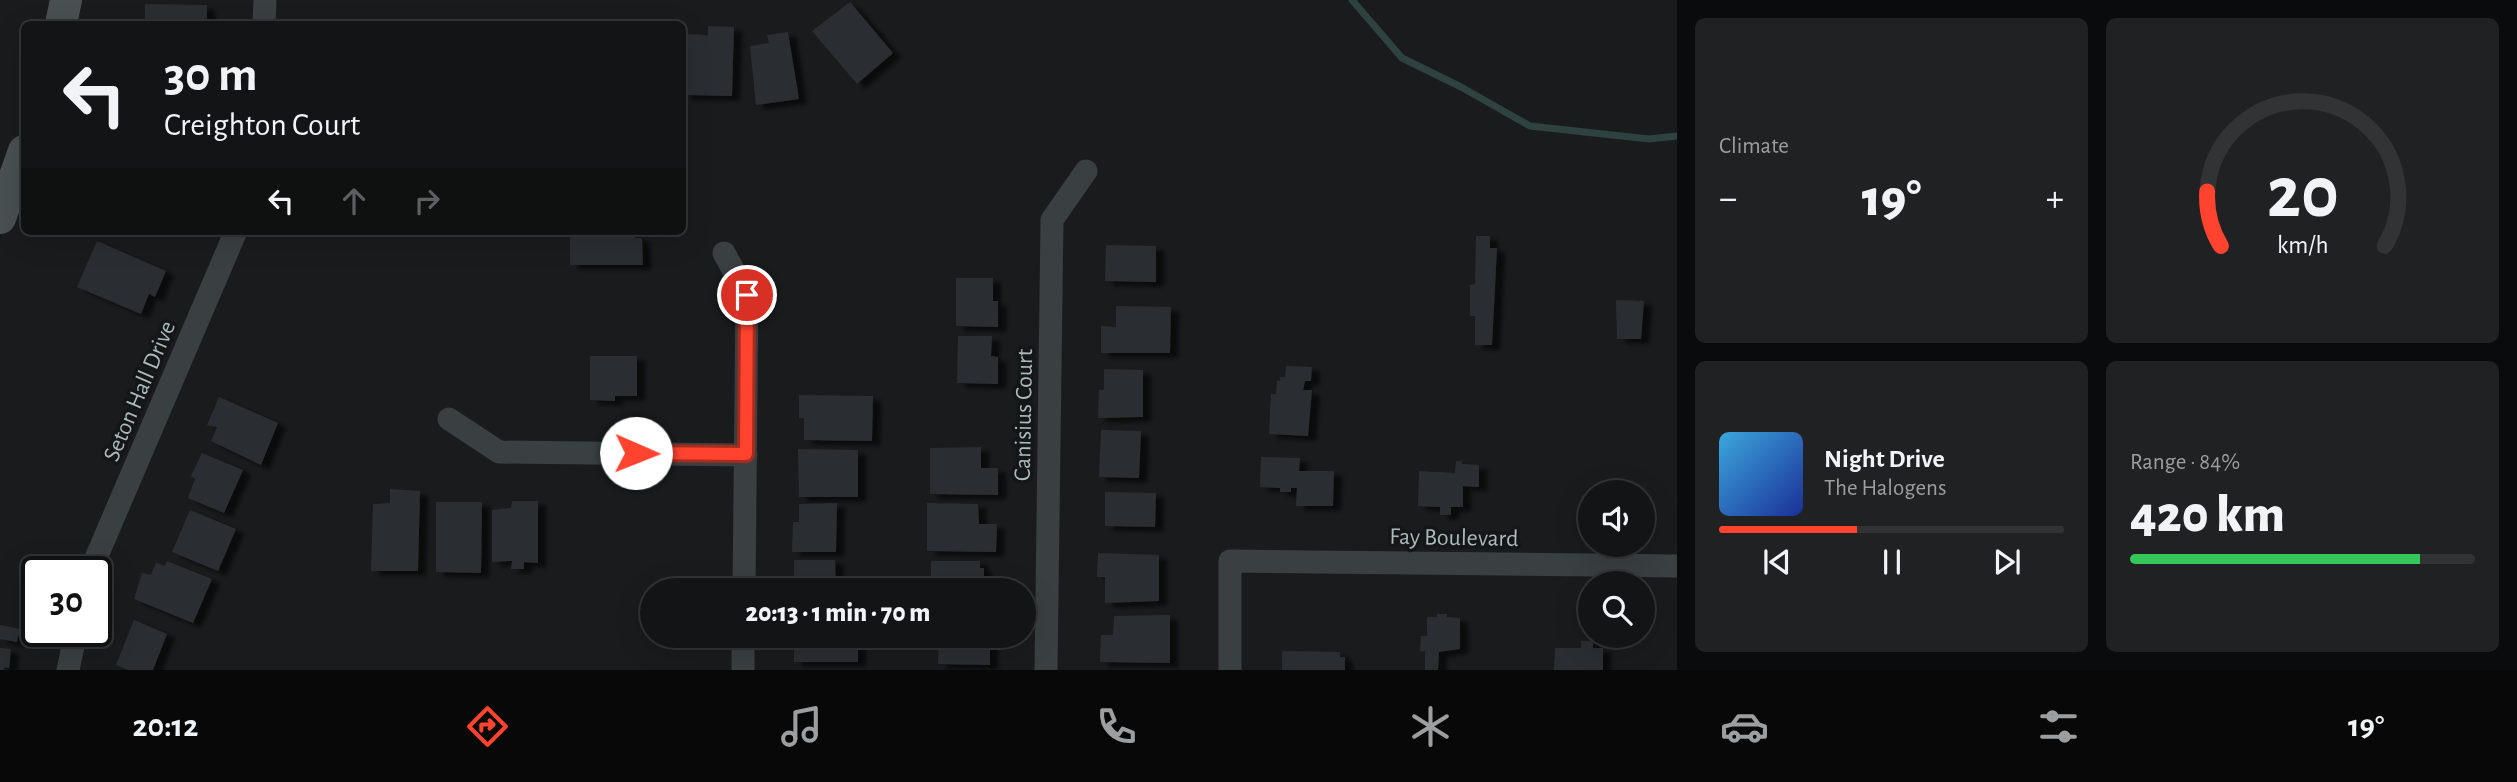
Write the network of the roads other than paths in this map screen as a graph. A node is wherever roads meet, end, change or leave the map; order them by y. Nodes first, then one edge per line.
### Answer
1 (66, 0) edge
2 (265, 0) edge
3 (62, 21) edge
4 (264, 21) edge
5 (21, 159) edge
6 (1086, 171) dead end
7 (0, 218) edge
8 (234, 235) edge
9 (724, 253) dead end
10 (449, 419) dead end
11 (746, 454) junction
12 (97, 556) edge
13 (1677, 566) edge
14 (744, 578) edge
15 (73, 647) edge
16 (743, 648) edge
17 (68, 670) edge
18 (743, 670) edge
19 (1046, 670) edge
20 (1230, 670) edge

1 - 3 main road
2 - 4 street
5 - 7 main road
6 - 19 street, Canisius Court
8 - 12 street, Seton Hall Drive
9 - 11 street
10 - 11 street
11 - 14 street
13 - 20 street, Fay Boulevard
15 - 17 street
16 - 18 street

